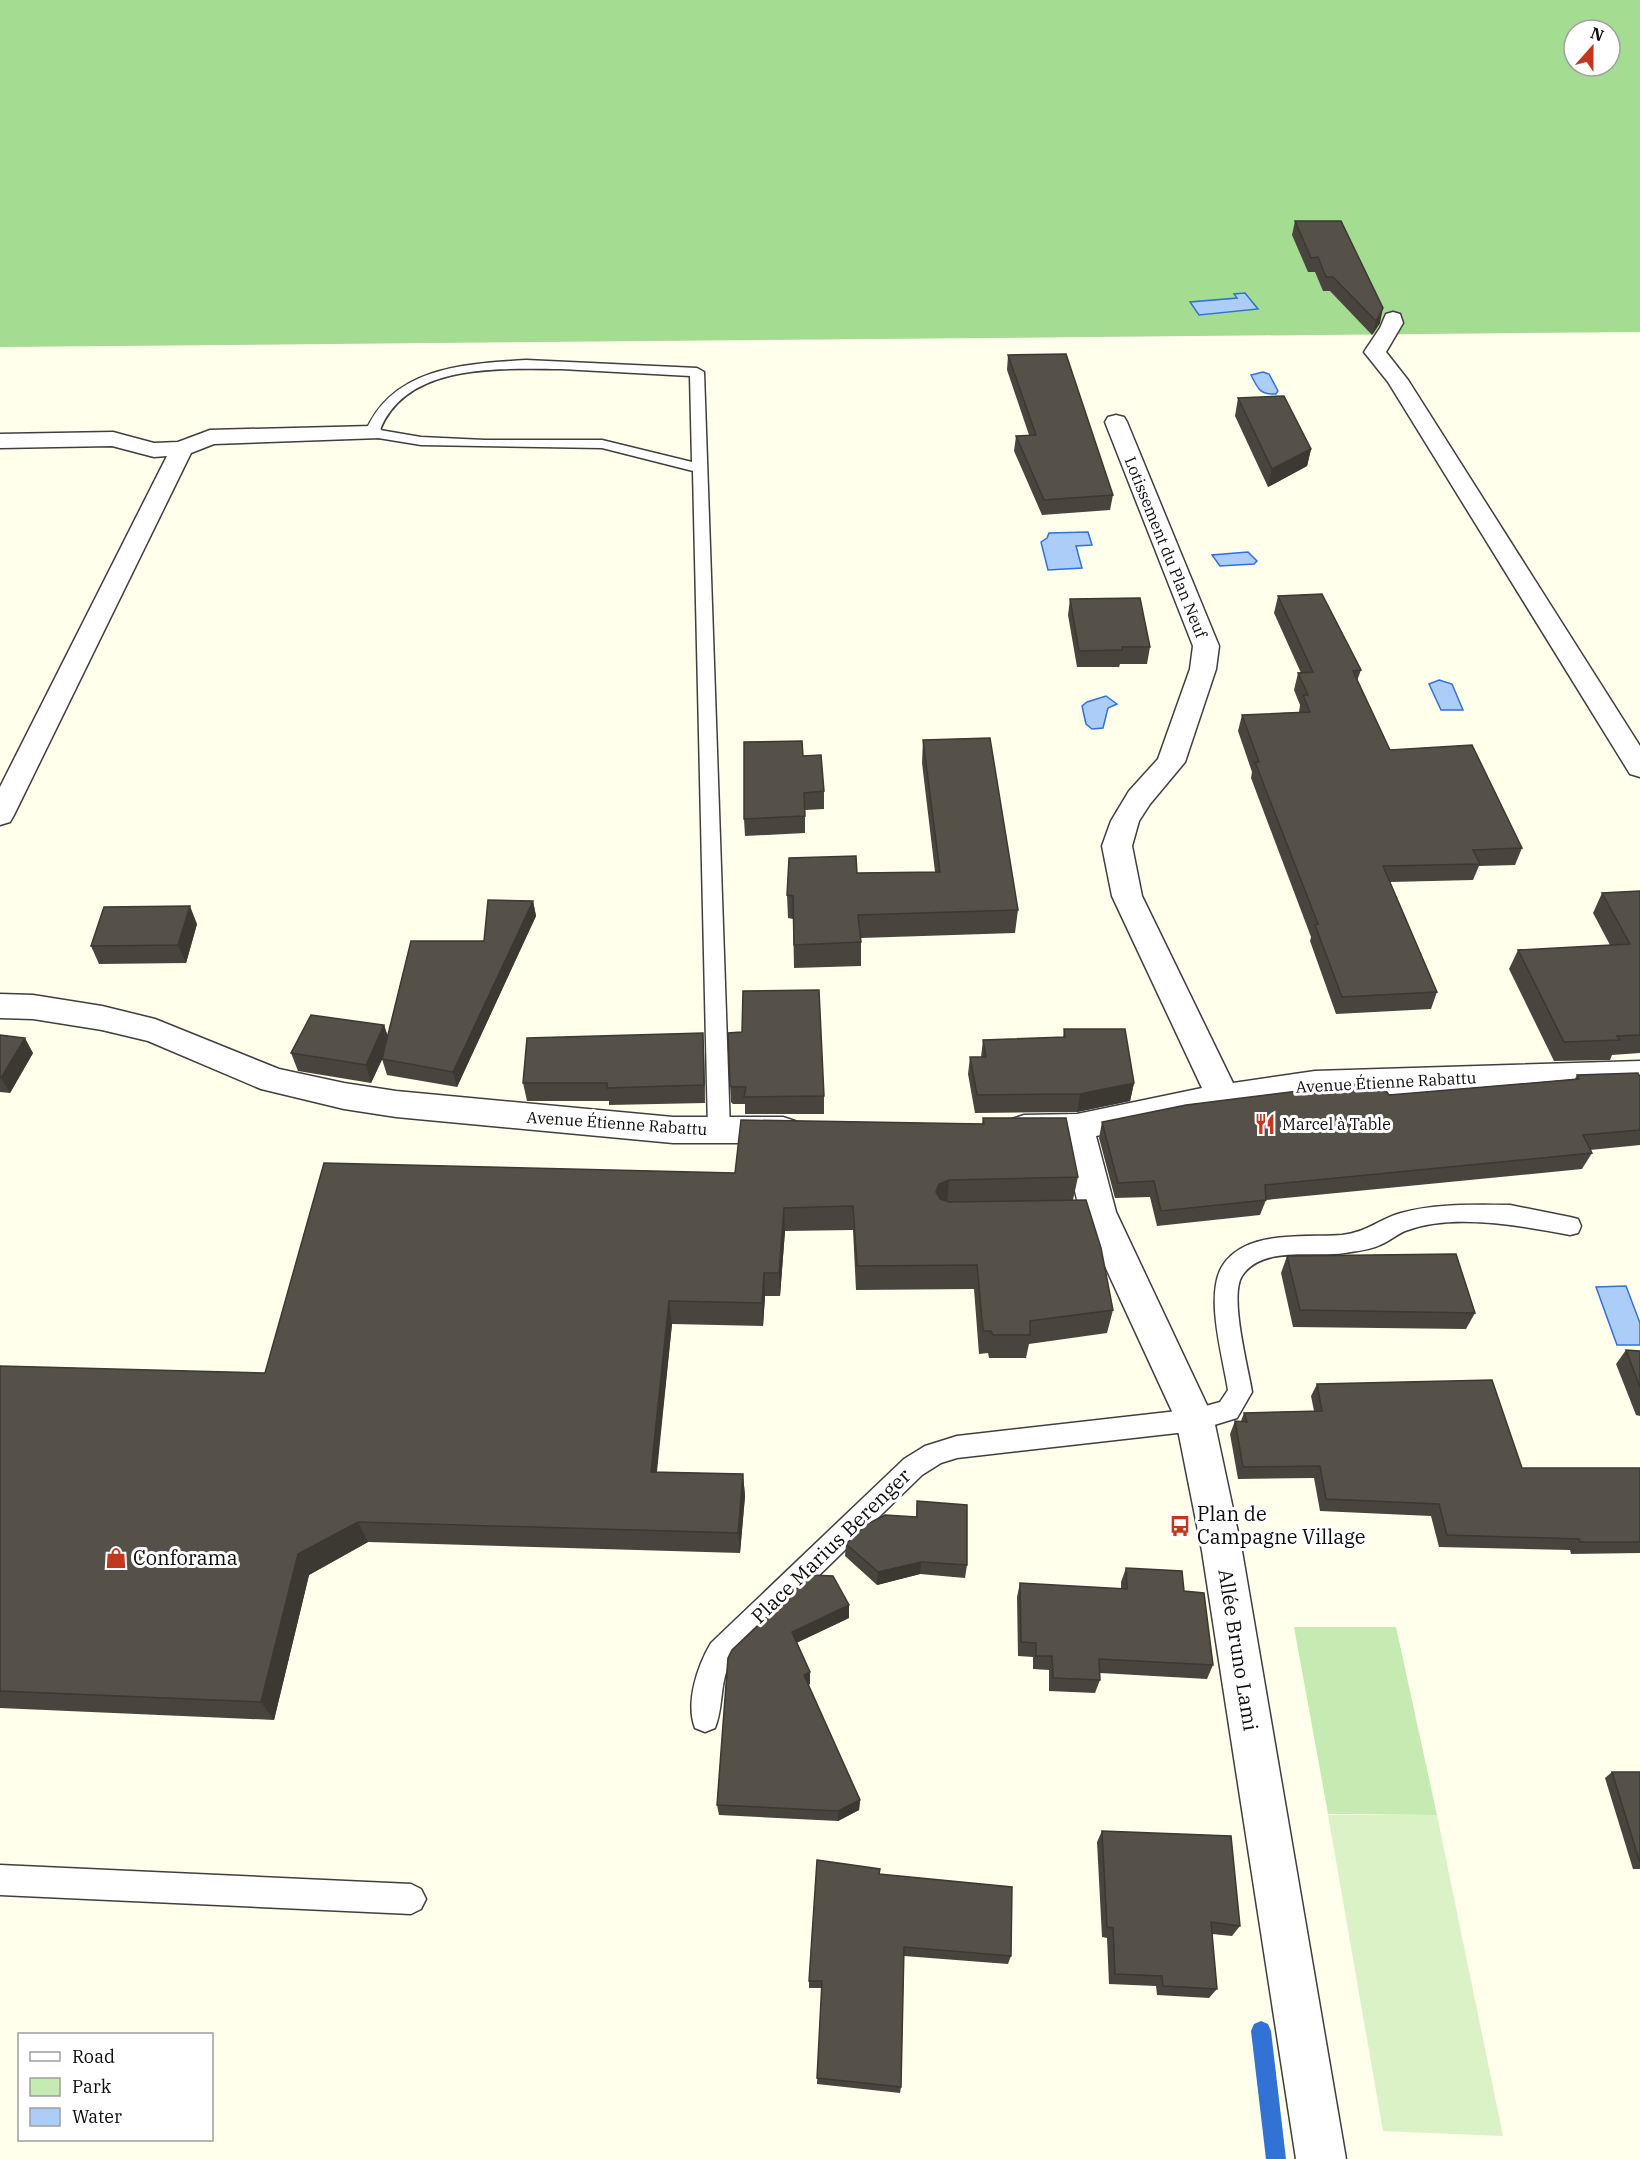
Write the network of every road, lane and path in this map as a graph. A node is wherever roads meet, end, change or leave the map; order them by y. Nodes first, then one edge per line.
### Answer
1 (1393, 318) dead end
2 (1116, 422) dead end
3 (372, 434) junction
4 (0, 441) edge
5 (182, 449) junction
6 (699, 468) junction
7 (1640, 768) edge
8 (0, 815) edge
9 (0, 1006) edge
10 (1640, 1074) edge
11 (1223, 1097) junction
12 (1077, 1127) junction
13 (993, 1129) edge
14 (719, 1130) junction
15 (815, 1130) edge
16 (1570, 1226) dead end
17 (1195, 1420) junction
18 (705, 1718) dead end
19 (0, 1880) edge
20 (411, 1899) dead end
21 (1321, 2159) edge

1 - 7 street
2 - 11 street, Lotissement du Plan Neuf
3 - 5 street
3 - 6 lane
3 - 6 lane
4 - 5 street
5 - 8 street
6 - 14 lane
9 - 14 street, Avenue Étienne Rabattu
10 - 11 street, Avenue Étienne Rabattu
11 - 12 street, Avenue Étienne Rabattu
12 - 13 street, Avenue Étienne Rabattu
12 - 17 street, Allée Bruno Lami
14 - 15 street, Avenue Étienne Rabattu
16 - 17 lane, Place Marius Berenger
17 - 18 lane, Place Marius Berenger
17 - 21 street, Allée Bruno Lami
19 - 20 lane

